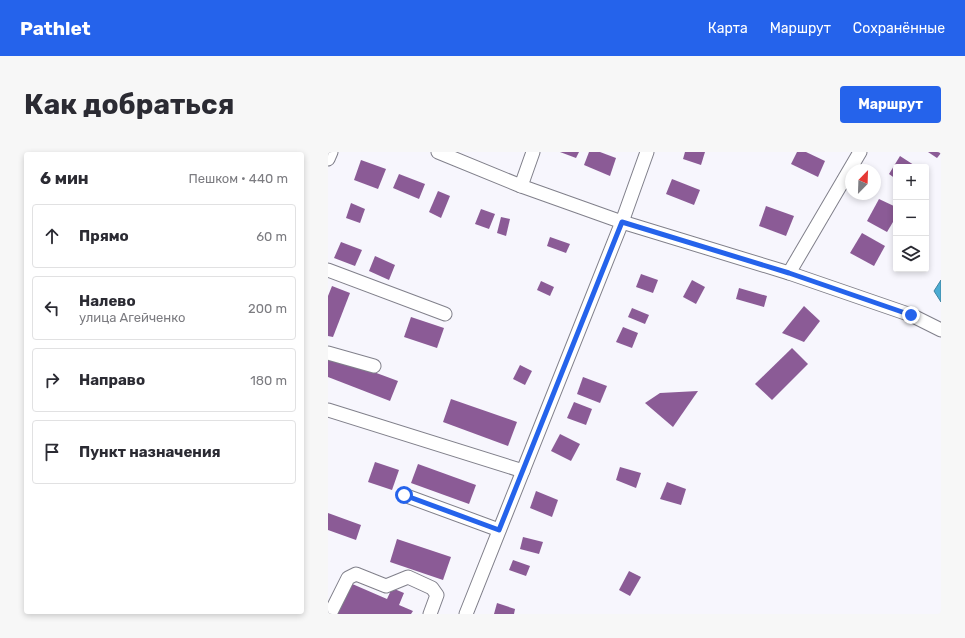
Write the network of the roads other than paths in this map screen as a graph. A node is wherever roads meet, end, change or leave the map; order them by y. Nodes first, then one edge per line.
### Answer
1 (331, 152) edge
2 (438, 152) edge
3 (533, 152) edge
4 (647, 152) edge
5 (860, 152) edge
6 (328, 159) edge
7 (521, 186) junction
8 (622, 222) junction
9 (328, 270) edge
10 (789, 273) junction
11 (445, 314) dead end
12 (941, 330) edge
13 (328, 353) edge
14 (374, 366) dead end
15 (328, 410) edge
16 (523, 471) junction
17 (404, 495) dead end
18 (499, 530) junction
19 (330, 614) edge
20 (430, 614) edge
21 (466, 614) edge

1 - 6 street
2 - 7 street
3 - 7 street
4 - 8 street
5 - 10 street
7 - 8 street
8 - 10 street
8 - 16 street
9 - 11 street
10 - 12 street
13 - 14 street
15 - 16 street
16 - 18 street
17 - 18 street
18 - 21 street
19 - 20 street

